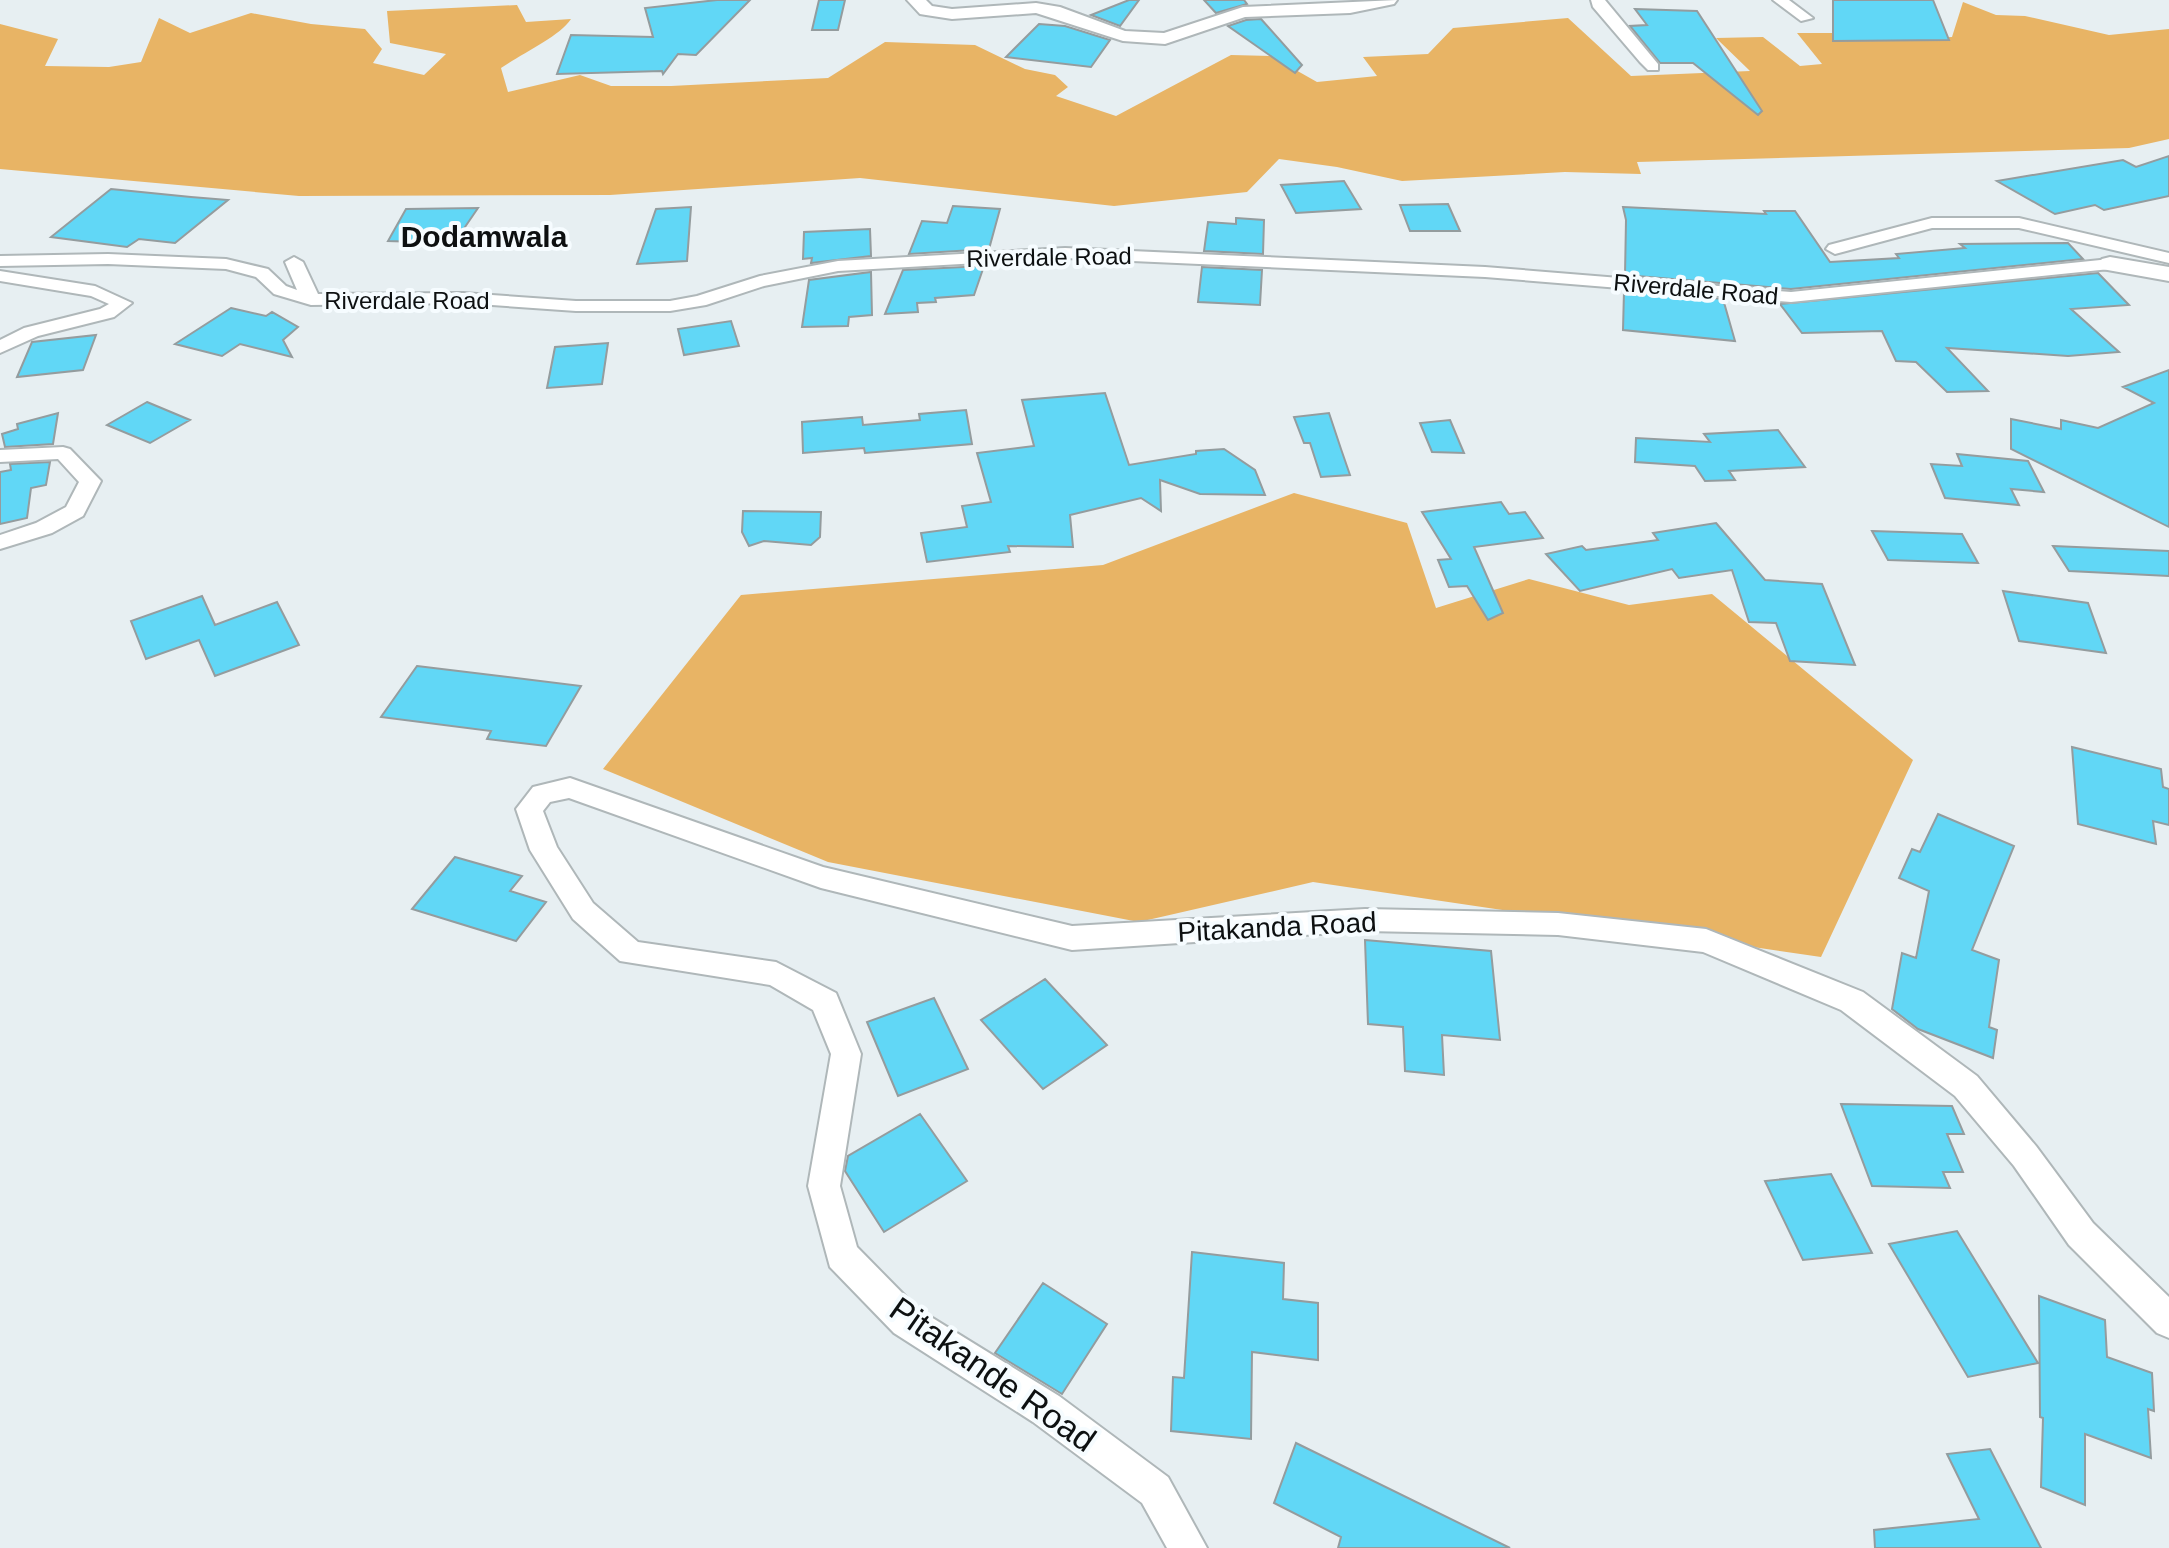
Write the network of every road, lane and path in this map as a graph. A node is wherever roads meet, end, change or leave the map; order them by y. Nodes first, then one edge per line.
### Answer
1 (916, 0) edge
2 (1388, 0) edge
3 (1598, 0) edge
4 (1780, 0) edge
5 (1806, 18) dead end
6 (1653, 67) dead end
7 (1835, 249) dead end
8 (2169, 258) edge
9 (0, 261) edge
10 (294, 262) dead end
11 (2110, 264) joint
12 (2169, 274) edge
13 (0, 276) edge
14 (311, 300) junction
15 (0, 347) edge
16 (0, 456) edge
17 (0, 542) edge
18 (544, 850) joint
19 (2169, 1321) edge
20 (1188, 1548) edge

1 - 2 street
3 - 6 street
4 - 5 street
7 - 8 street
9 - 14 street, Riverdale Road
10 - 14 street
11 - 12 street
11 - 14 street, Riverdale Road
13 - 15 street
16 - 17 street
18 - 19 street, Pitakanda Road
18 - 20 street, Pitakande Road

